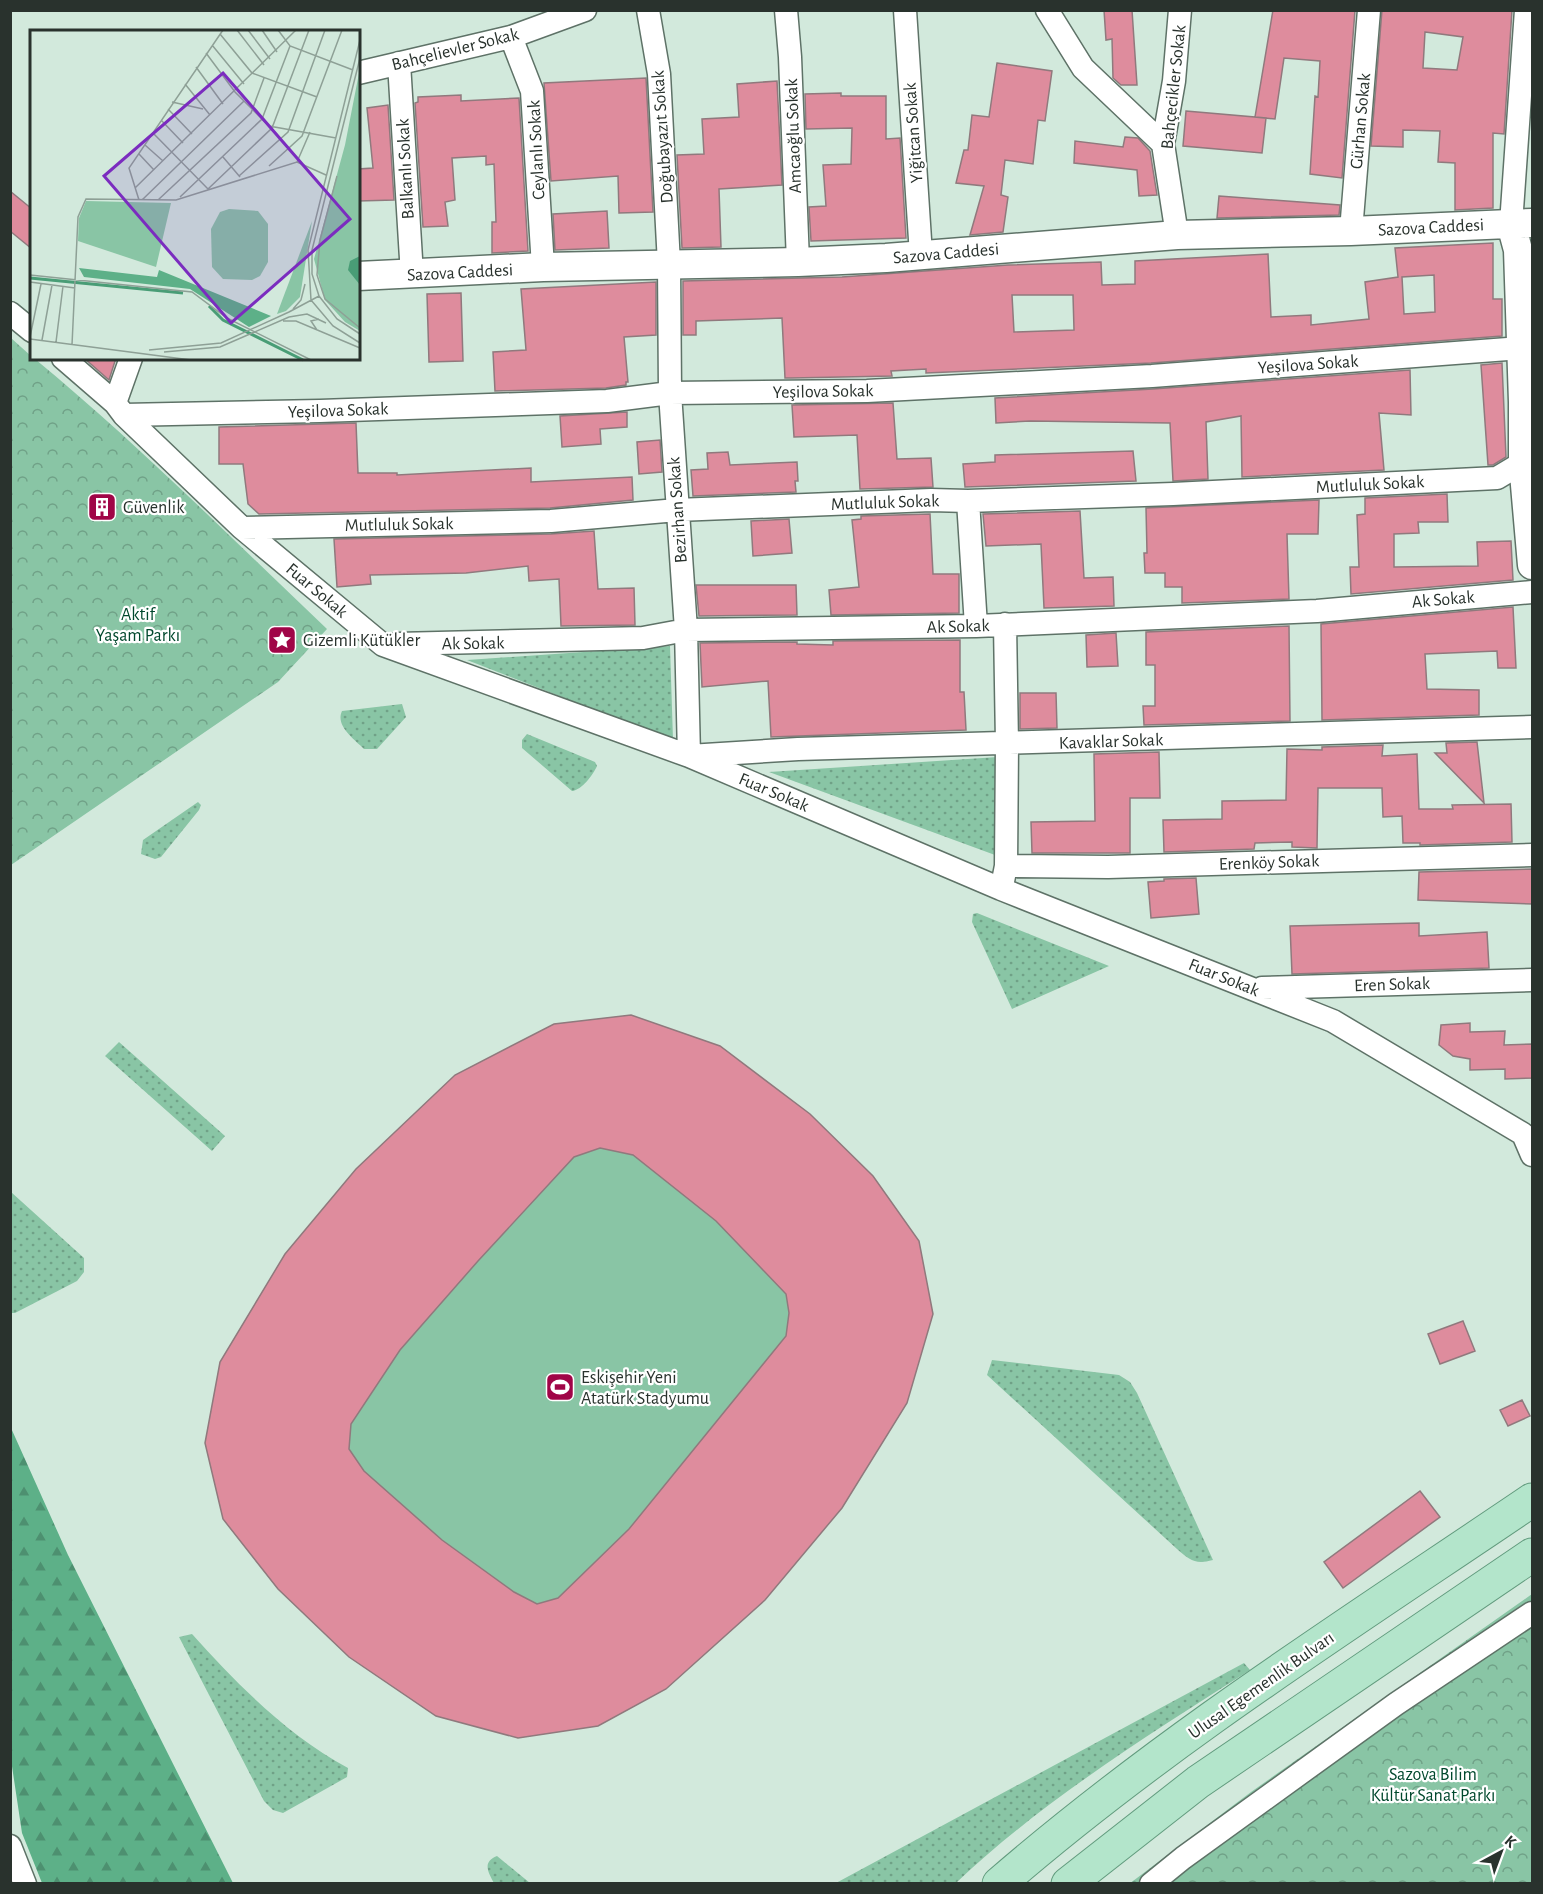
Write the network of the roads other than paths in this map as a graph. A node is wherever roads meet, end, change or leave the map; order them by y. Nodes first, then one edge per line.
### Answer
1 (585, 10) edge
2 (648, 10) edge
3 (786, 10) edge
4 (905, 10) edge
5 (1047, 10) edge
6 (1180, 10) edge
7 (1369, 10) edge
8 (1526, 10) edge
9 (511, 37) junction
10 (399, 63) junction
11 (360, 73) edge
12 (1163, 144) junction
13 (1522, 223) edge
14 (1351, 231) junction
15 (1178, 235) junction
16 (921, 255) junction
17 (798, 262) junction
18 (669, 264) junction
19 (543, 267) junction
20 (412, 275) junction
21 (360, 276) edge
22 (10, 313) edge
23 (30, 329) edge
24 (1521, 348) junction
25 (65, 360) edge
26 (131, 360) edge
27 (670, 393) junction
28 (120, 409) junction
29 (1528, 460) edge
30 (968, 501) junction
31 (676, 510) junction
32 (242, 528) junction
33 (1533, 565) edge
34 (1533, 591) edge
35 (1005, 624) junction
36 (976, 626) junction
37 (686, 630) junction
38 (383, 645) junction
39 (1533, 727) edge
40 (1007, 744) junction
41 (689, 756) junction
42 (1533, 855) edge
43 (1006, 866) junction
44 (1001, 889) junction
45 (1533, 980) edge
46 (1252, 988) junction
47 (1528, 1133) edge
48 (1533, 1155) edge
49 (1533, 1500) edge
50 (1533, 1555) edge
51 (1533, 1613) edge
52 (10, 1846) edge
53 (25, 1884) edge
54 (999, 1884) edge
55 (1068, 1884) edge
56 (1151, 1884) edge

1 - 9 street, Bahçelievler Sokak
2 - 18 street, Doğubayazıt Sokak
3 - 17 street, Amcaoğlu Sokak
4 - 16 street, Yiğitcan Sokak
5 - 12 street
6 - 12 street, Bahçecikler Sokak
7 - 14 street, Gürhan Sokak
8 - 13 street
9 - 10 street, Bahçelievler Sokak
9 - 19 street, Ceylanlı Sokak
10 - 11 street, Bahçelievler Sokak
10 - 20 street, Balkanlı Sokak
12 - 15 street, Bahçecikler Sokak
13 - 14 street, Sazova Caddesi
13 - 24 street
14 - 15 street, Sazova Caddesi
15 - 16 street, Sazova Caddesi
16 - 17 street, Sazova Caddesi
17 - 18 street, Sazova Caddesi
18 - 19 street, Sazova Caddesi
18 - 27 street, Bezirhan Sokak
19 - 20 street, Sazova Caddesi
20 - 21 street, Sazova Caddesi
22 - 23 street
24 - 27 street, Yeşilova Sokak
24 - 29 street
25 - 28 street, Fuar Sokak
26 - 28 street
27 - 28 street, Yeşilova Sokak
27 - 31 street, Bezirhan Sokak
28 - 32 street, Fuar Sokak
29 - 30 street, Mutluluk Sokak
29 - 33 street
30 - 31 street, Mutluluk Sokak
30 - 36 street
31 - 32 street, Mutluluk Sokak
31 - 37 street, Bezirhan Sokak
32 - 38 street, Fuar Sokak
34 - 35 street, Ak Sokak
35 - 36 street, Ak Sokak
35 - 40 street
36 - 37 street, Ak Sokak
37 - 38 street, Ak Sokak
37 - 41 street, Bezirhan Sokak
38 - 41 street, Fuar Sokak
39 - 40 street, Kavaklar Sokak
40 - 41 street, Kavaklar Sokak
40 - 43 street
41 - 44 street, Fuar Sokak
42 - 43 street, Erenköy Sokak
43 - 44 street
44 - 46 street, Fuar Sokak
45 - 46 street, Eren Sokak
46 - 47 street, Fuar Sokak
47 - 48 street, Fuar Sokak
49 - 54 main road, Ulusal Egemenlik Bulvarı
50 - 55 main road
51 - 56 street
52 - 53 street

